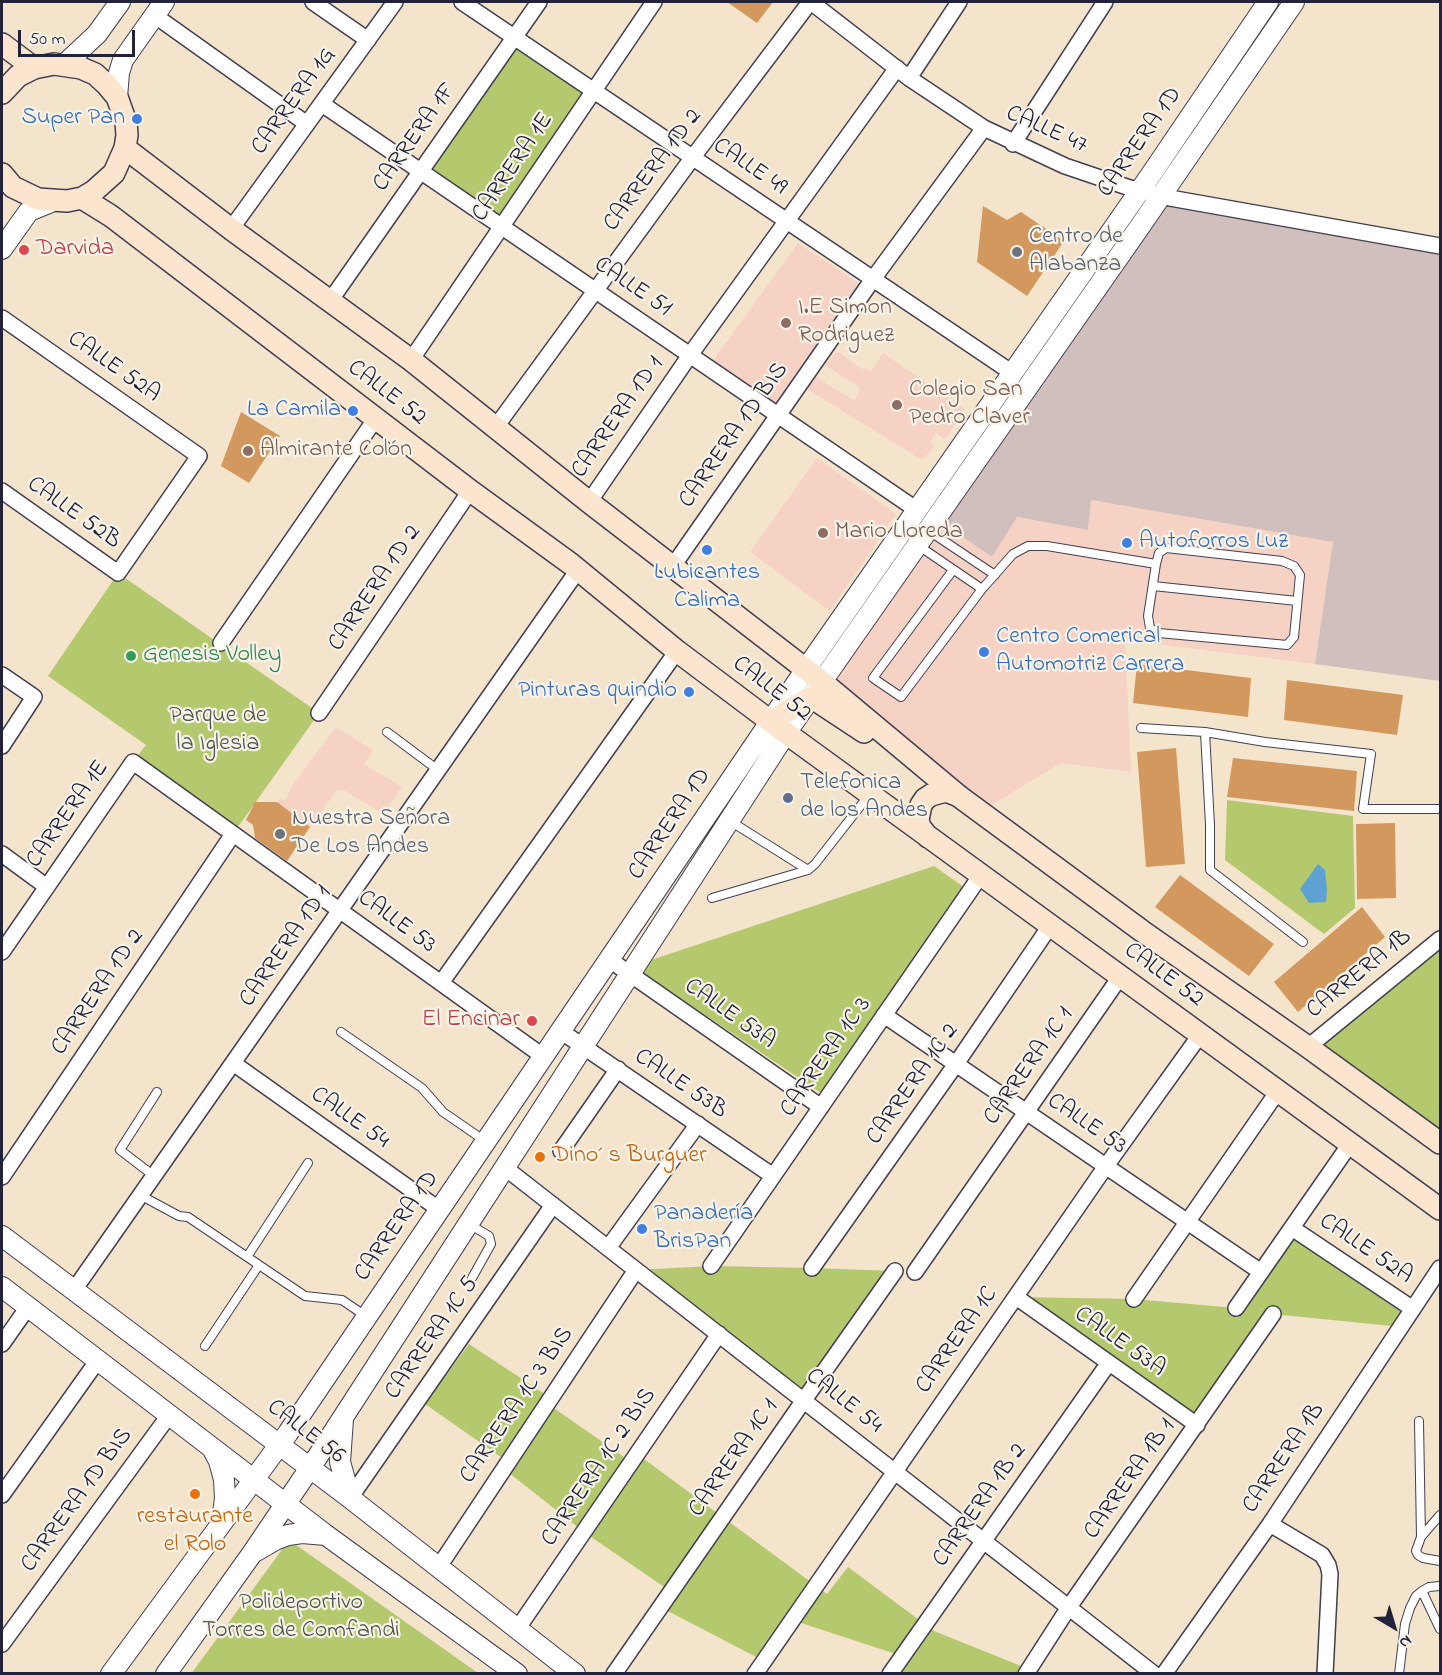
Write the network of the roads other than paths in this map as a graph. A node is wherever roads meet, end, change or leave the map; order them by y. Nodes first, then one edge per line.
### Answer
1 (120, 2) edge
2 (313, 2) edge
3 (395, 2) edge
4 (462, 2) edge
5 (539, 2) edge
6 (654, 2) edge
7 (811, 2) edge
8 (959, 2) edge
9 (1106, 2) edge
10 (1268, 2) edge
11 (1294, 2) edge
12 (159, 8) edge
13 (516, 38) junction
14 (368, 40) junction
15 (2, 45) edge
16 (65, 64) junction
17 (34, 68) junction
18 (903, 73) junction
19 (594, 90) junction
20 (2, 93) edge
21 (117, 97) junction
22 (322, 104) junction
23 (307, 124) junction
24 (984, 128) junction
25 (1013, 144) junction
26 (125, 148) junction
27 (693, 157) junction
28 (419, 170) junction
29 (2, 176) edge
30 (1139, 191) junction
31 (1161, 196) junction
32 (82, 198) junction
33 (51, 202) junction
34 (787, 220) junction
35 (502, 226) junction
36 (231, 230) junction
37 (1440, 246) edge
38 (2, 249) edge
39 (873, 279) junction
40 (595, 290) junction
41 (330, 301) junction
42 (2, 318) edge
43 (690, 355) junction
44 (411, 360) junction
45 (1011, 372) junction
46 (778, 415) junction
47 (376, 418) junction
48 (495, 428) junction
49 (2, 491) edge
50 (470, 491) junction
51 (589, 502) junction
52 (917, 510) junction
53 (922, 538) junction
54 (1156, 564) junction
55 (672, 566) junction
56 (578, 570) junction
57 (953, 570) junction
58 (118, 573) joint
59 (995, 575) junction
60 (1153, 586) junction
61 (982, 589) junction
62 (1297, 601) junction
63 (221, 643) dead end
64 (677, 651) junction
65 (2, 675) edge
66 (813, 682) junction
67 (319, 712) dead end
68 (778, 727) junction
69 (1141, 728) dead end
70 (387, 732) dead end
71 (1205, 732) junction
72 (2, 746) edge
73 (133, 762) joint
74 (438, 770) junction
75 (870, 793) junction
76 (960, 797) junction
77 (1440, 809) edge
78 (712, 810) junction
79 (729, 820) junction
80 (234, 834) junction
81 (930, 839) junction
82 (2, 854) edge
83 (808, 870) junction
84 (981, 875) junction
85 (47, 887) junction
86 (712, 898) dead end
87 (339, 910) junction
88 (1050, 926) junction
89 (1440, 939) edge
90 (1303, 942) dead end
91 (2, 952) edge
92 (610, 960) junction
93 (630, 973) junction
94 (1120, 977) junction
95 (441, 983) junction
96 (885, 1015) junction
97 (341, 1032) dead end
98 (562, 1032) junction
99 (1200, 1035) junction
100 (583, 1045) junction
101 (1308, 1047) junction
102 (544, 1057) junction
103 (232, 1063) junction
104 (956, 1064) junction
105 (618, 1069) junction
106 (1278, 1091) junction
107 (157, 1092) dead end
108 (821, 1107) junction
109 (1026, 1112) junction
110 (698, 1124) junction
111 (487, 1142) junction
112 (1440, 1143) edge
113 (1350, 1144) junction
114 (561, 1151) dead end
115 (308, 1163) dead end
116 (1106, 1166) junction
117 (504, 1167) junction
118 (154, 1176) junction
119 (773, 1176) junction
120 (2, 1178) edge
121 (140, 1195) junction
122 (552, 1205) junction
123 (1440, 1209) edge
124 (440, 1210) junction
125 (1187, 1222) junction
126 (468, 1223) junction
127 (1292, 1228) junction
128 (2, 1236) edge
129 (608, 1248) junction
130 (248, 1257) junction
131 (259, 1265) junction
132 (711, 1266) dead end
133 (812, 1268) dead end
134 (636, 1270) junction
135 (895, 1271) dead end
136 (915, 1272) dead end
137 (1261, 1272) junction
138 (1439, 1273) edge
139 (472, 1278) dead end
140 (2, 1287) edge
141 (74, 1290) junction
142 (1016, 1297) junction
143 (1134, 1299) dead end
144 (28, 1306) junction
145 (1236, 1308) dead end
146 (1413, 1309) junction
147 (1273, 1314) dead end
148 (367, 1317) junction
149 (719, 1334) junction
150 (2, 1344) edge
151 (205, 1346) dead end
152 (98, 1360) junction
153 (1108, 1364) junction
154 (804, 1400) junction
155 (170, 1414) junction
156 (343, 1416) junction
157 (1419, 1421) dead end
158 (1197, 1425) junction
159 (211, 1445) junction
160 (279, 1446) junction
161 (309, 1469) junction
162 (894, 1471) junction
163 (254, 1479) junction
164 (2, 1495) edge
165 (350, 1498) junction
166 (286, 1503) junction
167 (1440, 1515) edge
168 (1270, 1524) junction
169 (221, 1525) junction
170 (326, 1534) junction
171 (1421, 1537) junction
172 (985, 1541) junction
173 (251, 1555) junction
174 (1440, 1561) edge
175 (438, 1568) junction
176 (1440, 1586) edge
177 (1422, 1591) junction
178 (1069, 1607) junction
179 (518, 1628) junction
180 (1440, 1629) edge
181 (2, 1644) edge
182 (111, 1674) edge
183 (166, 1674) edge
184 (517, 1674) edge
185 (575, 1674) edge
186 (614, 1674) edge
187 (755, 1674) edge
188 (890, 1674) edge
189 (1026, 1674) edge
190 (1154, 1674) edge
191 (1164, 1674) edge
192 (1325, 1674) edge
193 (1399, 1674) edge

1 - 16 street
2 - 14 street
3 - 14 street, CARRERA 1G
4 - 13 street, CALLE 49
5 - 13 street, CARRERA 1F
6 - 19 street, CARRERA 1E
7 - 18 street, CALLE 47
7 - 27 street, CARRERA 1D 2
8 - 18 street, CARRERA 1D 1
9 - 25 street
10 - 30 street, CARRERA 1D
11 - 31 street, CARRERA 1D
12 - 21 street
12 - 23 street
13 - 19 street, CALLE 49
13 - 28 street, CARRERA 1F
14 - 22 street, CARRERA 1G
15 - 17 main road
16 - 17 main road
16 - 21 main road
17 - 20 main road
18 - 24 street, CALLE 47
18 - 34 street, CARRERA 1D 1
19 - 27 street, CALLE 49
19 - 35 street, CARRERA 1E
21 - 26 main road
22 - 23 street, CARRERA 1G
22 - 28 street, CALLE 51
23 - 36 street, CARRERA 1G
24 - 25 street, CALLE 47
24 - 39 street, CARRERA 1D BIS
25 - 30 street, CALLE 47
26 - 32 main road
26 - 36 main road, CALLE 52
27 - 34 street, CALLE 49
27 - 40 street, CARRERA 1D 2
28 - 35 street, CALLE 51
28 - 41 street, CARRERA 1F
29 - 33 main road
30 - 31 street, CALLE 47
30 - 45 street, CARRERA 1D
31 - 37 street, CALLE 47
31 - 53 street, CARRERA 1D
32 - 33 main road
32 - 47 main road, CALLE 52
33 - 38 street
34 - 39 street, CALLE 49
34 - 43 street, CARRERA 1D 1
35 - 40 street, CALLE 51
35 - 44 street, CARRERA 1E
36 - 41 main road, CALLE 52
39 - 45 street, CALLE 49
39 - 46 street, CARRERA 1D BIS
40 - 43 street, CALLE 51
40 - 48 street, CARRERA 1D 2
41 - 44 main road, CALLE 52
42 - 58 street, CALLE 52A
43 - 46 street, CALLE 51
43 - 51 street, CARRERA 1D 1
44 - 48 main road, CALLE 52
45 - 52 street, CARRERA 1D
46 - 52 street, CALLE 51
46 - 55 street, CARRERA 1D BIS
47 - 50 main road, CALLE 52
47 - 63 street
48 - 51 main road, CALLE 52
49 - 58 street, CALLE 52B
50 - 56 main road, CALLE 52
50 - 67 street, CARRERA 1D 2
51 - 55 main road, CALLE 52
52 - 66 street, CARRERA 1D
53 - 57 lane
53 - 59 lane
53 - 66 street, CARRERA 1D
54 - 59 lane
54 - 60 lane
54 - 62 lane
55 - 66 main road, CALLE 52
56 - 64 main road, CALLE 52
56 - 74 street, CARRERA 1D 1
57 - 61 lane
57 - 61 lane
59 - 61 lane
60 - 62 lane
60 - 62 lane
64 - 68 main road, CALLE 52
64 - 95 street
65 - 72 street
66 - 68 main road
66 - 68 street, CARRERA 1D
66 - 76 main road, CALLE 52
68 - 75 main road, CALLE 52
68 - 78 street, CARRERA 1D
68 - 79 street, CARRERA 1D
69 - 71 lane
70 - 74 lane
71 - 77 lane
71 - 90 lane
73 - 80 street, CALLE 53
73 - 85 street, CARRERA 1E
74 - 87 street, CARRERA 1D 1
75 - 81 main road, CALLE 52
75 - 83 lane
76 - 81 main road
76 - 101 main road, CALLE 52
78 - 79 lane
78 - 92 street, CARRERA 1D
79 - 83 lane
79 - 93 street, CARRERA 1D
80 - 87 street, CALLE 53
80 - 120 street, CARRERA 1D 2
81 - 84 main road, CALLE 52
82 - 85 street
83 - 86 lane
84 - 88 main road, CALLE 52
84 - 96 street, CARRERA 1C 3
85 - 91 street, CARRERA 1E
87 - 95 street, CALLE 53
87 - 103 street, CARRERA 1D 1
88 - 94 main road, CALLE 52
88 - 104 street, CARRERA 1C 2
89 - 101 street, CARRERA 1B
92 - 93 street, CALLE 53A
92 - 98 street, CARRERA 1D
93 - 100 street, CARRERA 1D
93 - 108 street, CALLE 53A
94 - 99 main road, CALLE 52
94 - 109 street, CARRERA 1C 1
95 - 102 street, CALLE 53
96 - 104 street, CALLE 53
96 - 108 street, CARRERA 1C 3
97 - 111 lane
98 - 100 street, CALLE 53B
98 - 102 street, CARRERA 1D
99 - 106 main road, CALLE 52
99 - 116 street, CARRERA 1C
100 - 105 street, CALLE 53B
100 - 117 street, CARRERA 1D
101 - 112 main road, CALLE 52
102 - 111 street, CARRERA 1D
103 - 118 street, CARRERA 1D 1
103 - 124 street, CALLE 54
104 - 109 street, CALLE 53
104 - 133 street, CARRERA 1C 2
105 - 110 street, CALLE 53B
105 - 114 street
106 - 113 main road, CALLE 52
106 - 125 street
107 - 118 lane
108 - 119 street, CARRERA 1C 3
109 - 116 street, CALLE 53
109 - 136 street, CARRERA 1C 1
110 - 119 street, CALLE 53B
110 - 129 street
111 - 124 street, CARRERA 1D
113 - 123 main road, CALLE 52
113 - 127 street
115 - 130 lane
116 - 125 street, CALLE 53
116 - 142 street, CARRERA 1C
117 - 122 street, CALLE 54
117 - 126 street, CARRERA 1D
118 - 121 street, CARRERA 1D 1
119 - 132 street, CARRERA 1C 3
121 - 130 lane
121 - 141 street, CARRERA 1D 1
122 - 129 street, CALLE 54
122 - 165 street, CARRERA 1C 5
124 - 148 street, CARRERA 1D
125 - 137 street, CALLE 53
125 - 143 street
126 - 139 lane
126 - 156 street, CARRERA 1D
127 - 137 street
127 - 146 street, CALLE 52A
128 - 141 street, CALLE 56
129 - 134 street, CALLE 54
130 - 131 lane
131 - 148 lane
131 - 151 lane
134 - 149 street, CALLE 54
134 - 175 street, CARRERA 1C 3 BIS
135 - 154 street, CARRERA 1C 1
137 - 145 street
138 - 146 street, CARRERA 1B
140 - 144 street
141 - 160 street, CALLE 56
142 - 153 street, CALLE 53A
142 - 162 street, CARRERA 1C
144 - 150 street
144 - 152 street
146 - 168 street, CARRERA 1B
147 - 158 street, CARRERA 1B 1
148 - 160 street, CARRERA 1D
149 - 154 street, CALLE 54
149 - 179 street, CARRERA 1C 2 BIS
152 - 155 street
152 - 164 street
153 - 158 street, CALLE 53A
153 - 172 street, CARRERA 1B 2
154 - 162 street, CALLE 54
154 - 186 street, CARRERA 1C 1
155 - 159 street
155 - 181 street, CARRERA 1D BIS
156 - 161 street, CARRERA 1D
156 - 165 street
157 - 171 lane
158 - 178 street, CARRERA 1B 1
159 - 163 street
159 - 169 street
160 - 161 street, CALLE 56
160 - 163 street, CARRERA 1D
161 - 165 street, CALLE 56
161 - 166 street, CARRERA 1D
162 - 172 street, CALLE 54
162 - 187 street, CARRERA 1C
163 - 166 street
163 - 169 street, CARRERA 1D
165 - 175 street, CALLE 56
166 - 170 street
166 - 173 street, CARRERA 1D
167 - 171 lane
168 - 191 street, CARRERA 1B
168 - 192 street
169 - 182 street, CARRERA 1D
170 - 173 street
170 - 184 street
171 - 174 lane
172 - 178 street, CALLE 54
172 - 188 street, CARRERA 1B 2
173 - 183 street, CARRERA 1D
175 - 179 street, CALLE 56
176 - 177 lane
177 - 180 lane
177 - 193 lane
178 - 189 street, CARRERA 1B 1
178 - 190 street, CALLE 54
179 - 185 street, CALLE 56

